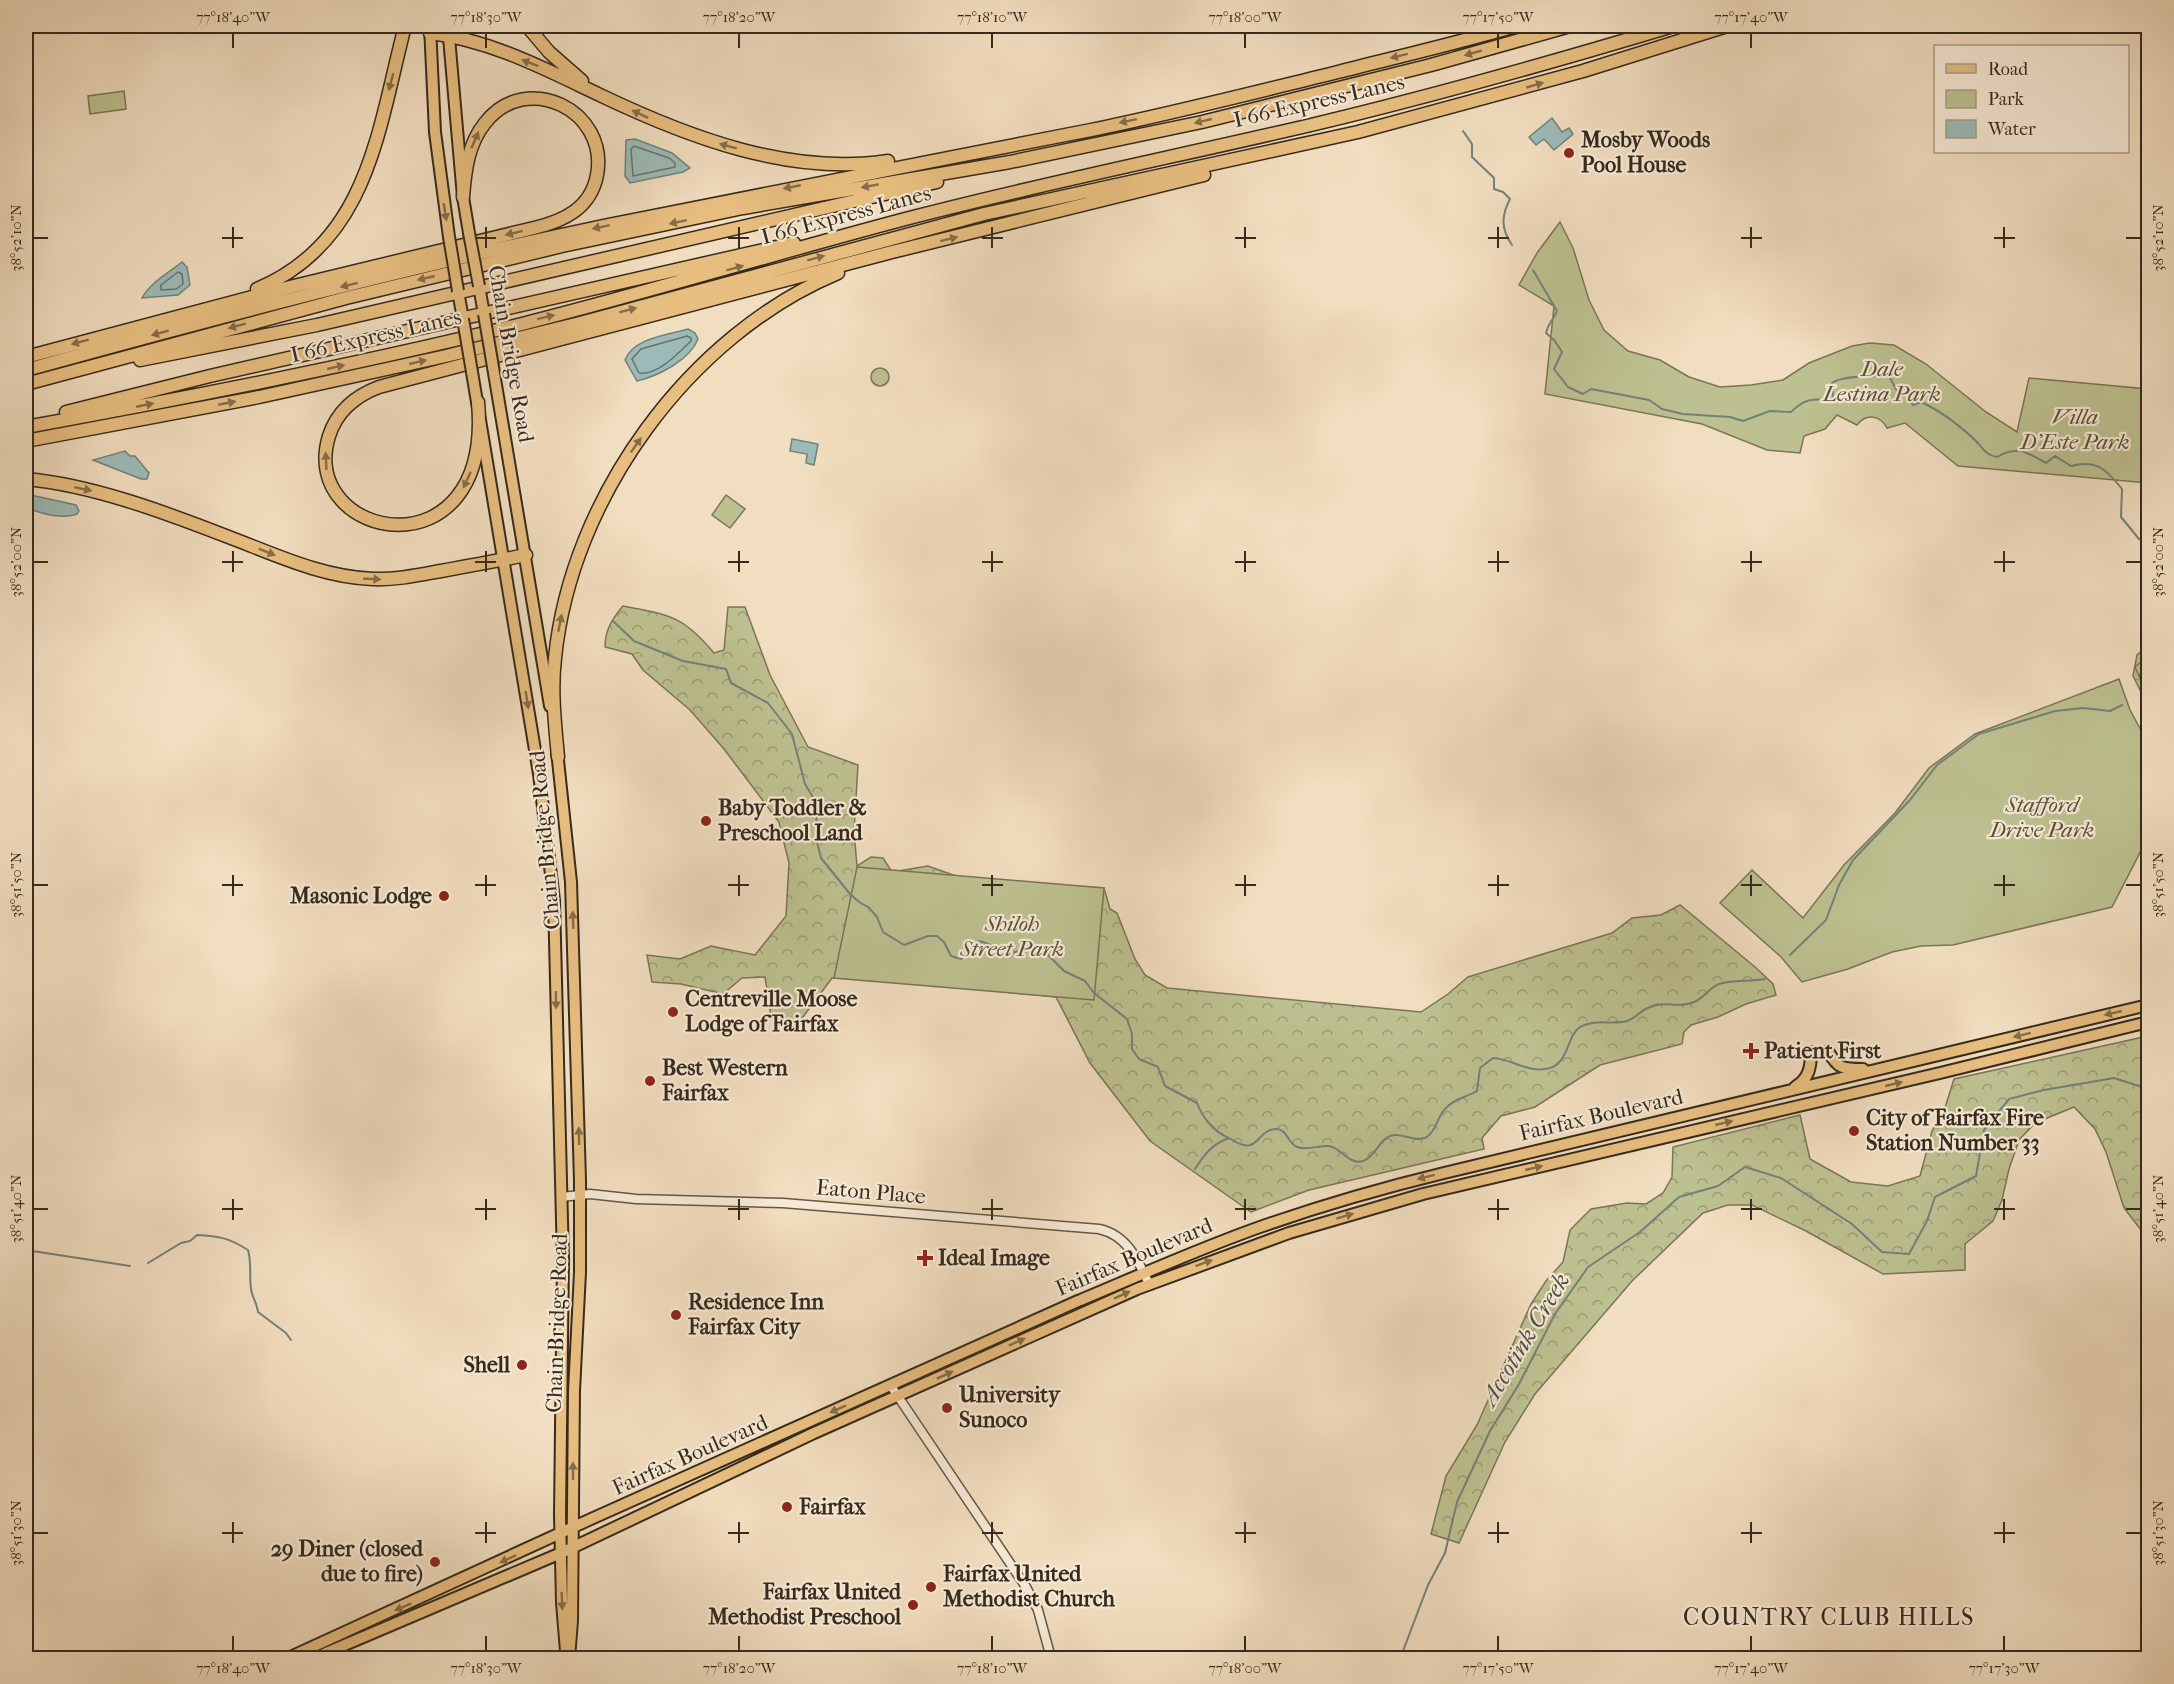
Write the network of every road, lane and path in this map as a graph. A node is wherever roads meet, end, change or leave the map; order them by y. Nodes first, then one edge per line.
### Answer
1 (405, 26) edge
2 (527, 26) edge
3 (1516, 26) edge
4 (1570, 26) edge
5 (1673, 26) edge
6 (1727, 26) edge
7 (430, 29) edge
8 (448, 31) edge
9 (602, 96) junction
10 (1358, 132) junction
11 (973, 152) junction
12 (1010, 162) junction
13 (463, 197) junction
14 (910, 218) junction
15 (892, 252) junction
16 (479, 286) junction
17 (458, 291) junction
18 (489, 313) junction
19 (170, 317) junction
20 (463, 318) junction
21 (26, 357) edge
22 (26, 370) edge
23 (65, 374) junction
24 (26, 384) edge
25 (478, 402) junction
26 (26, 425) edge
27 (26, 441) edge
28 (26, 479) edge
29 (526, 555) junction
30 (505, 559) junction
31 (558, 757) junction
32 (2148, 1005) edge
33 (2148, 1022) edge
34 (1811, 1052) dead end
35 (1828, 1052) dead end
36 (1884, 1069) junction
37 (1788, 1091) junction
38 (580, 1195) junction
39 (561, 1197) junction
40 (1144, 1272) junction
41 (580, 1276) junction
42 (1149, 1284) junction
43 (891, 1386) junction
44 (560, 1390) junction
45 (898, 1396) junction
46 (572, 1529) junction
47 (561, 1534) junction
48 (572, 1547) junction
49 (561, 1552) junction
50 (288, 1659) edge
51 (314, 1659) edge
52 (568, 1659) edge
53 (1051, 1659) edge

1 -> 19 highway
2 - 9 highway
3 -> 11 highway
4 -> 12 highway, I 66 Express Lanes
5 - 14 highway, I 66 Express Lanes
10 -> 6 highway
7 - 8 highway
7 -> 17 main road, Chain Bridge Road, bridge
9 -> 8 highway
8 - 13 main road, Chain Bridge Road
11 -> 9 highway
15 -> 10 highway
27 -> 10 highway
11 -> 22 highway
12 - 16 highway
12 -> 23 highway, I 66 Express Lanes
13 - 16 main road, Chain Bridge Road, bridge
13 -> 19 highway
14 - 18 highway
26 -> 14 highway, I 66 Express Lanes
25 -> 15 highway
31 -> 15 highway
16 - 17 highway
16 - 18 main road, Chain Bridge Road
17 - 20 main road, Chain Bridge Road
17 - 23 highway
18 - 20 highway
18 - 29 main road, Chain Bridge Road, bridge
19 -> 21 highway
20 - 25 main road, Chain Bridge Road, bridge
20 - 26 highway
23 - 24 highway, I 66 Express Lanes
25 - 30 main road, Chain Bridge Road
28 -> 30 highway
29 - 30 highway
29 - 31 main road, Chain Bridge Road
30 -> 39 main road, Chain Bridge Road
38 -> 31 main road, Chain Bridge Road
32 -> 36 main road, Fairfax Boulevard
42 -> 33 main road, Fairfax Boulevard
34 - 37 main road
35 - 36 main road
36 - 37 main road, Fairfax Boulevard
37 -> 40 main road, Fairfax Boulevard
38 - 39 street, Eaton Place
38 - 40 street, Eaton Place
38 - 41 main road, Chain Bridge Road
39 - 44 main road, Chain Bridge Road
40 - 42 street, Eaton Place
40 - 43 main road, Fairfax Boulevard
41 - 44 main road
46 -> 41 main road, Chain Bridge Road
45 -> 42 main road, Fairfax Boulevard
43 - 45 street
43 -> 46 main road, Fairfax Boulevard
44 - 47 main road, Chain Bridge Road
45 - 48 main road, Fairfax Boulevard
45 - 53 street
46 - 47 main road, Fairfax Boulevard
46 - 48 main road, Chain Bridge Road
47 - 49 main road, Chain Bridge Road
47 -> 50 main road, Fairfax Boulevard
48 - 49 main road, Fairfax Boulevard
48 - 52 main road, Chain Bridge Road
49 - 51 main road, Fairfax Boulevard
49 -> 52 main road, Chain Bridge Road

